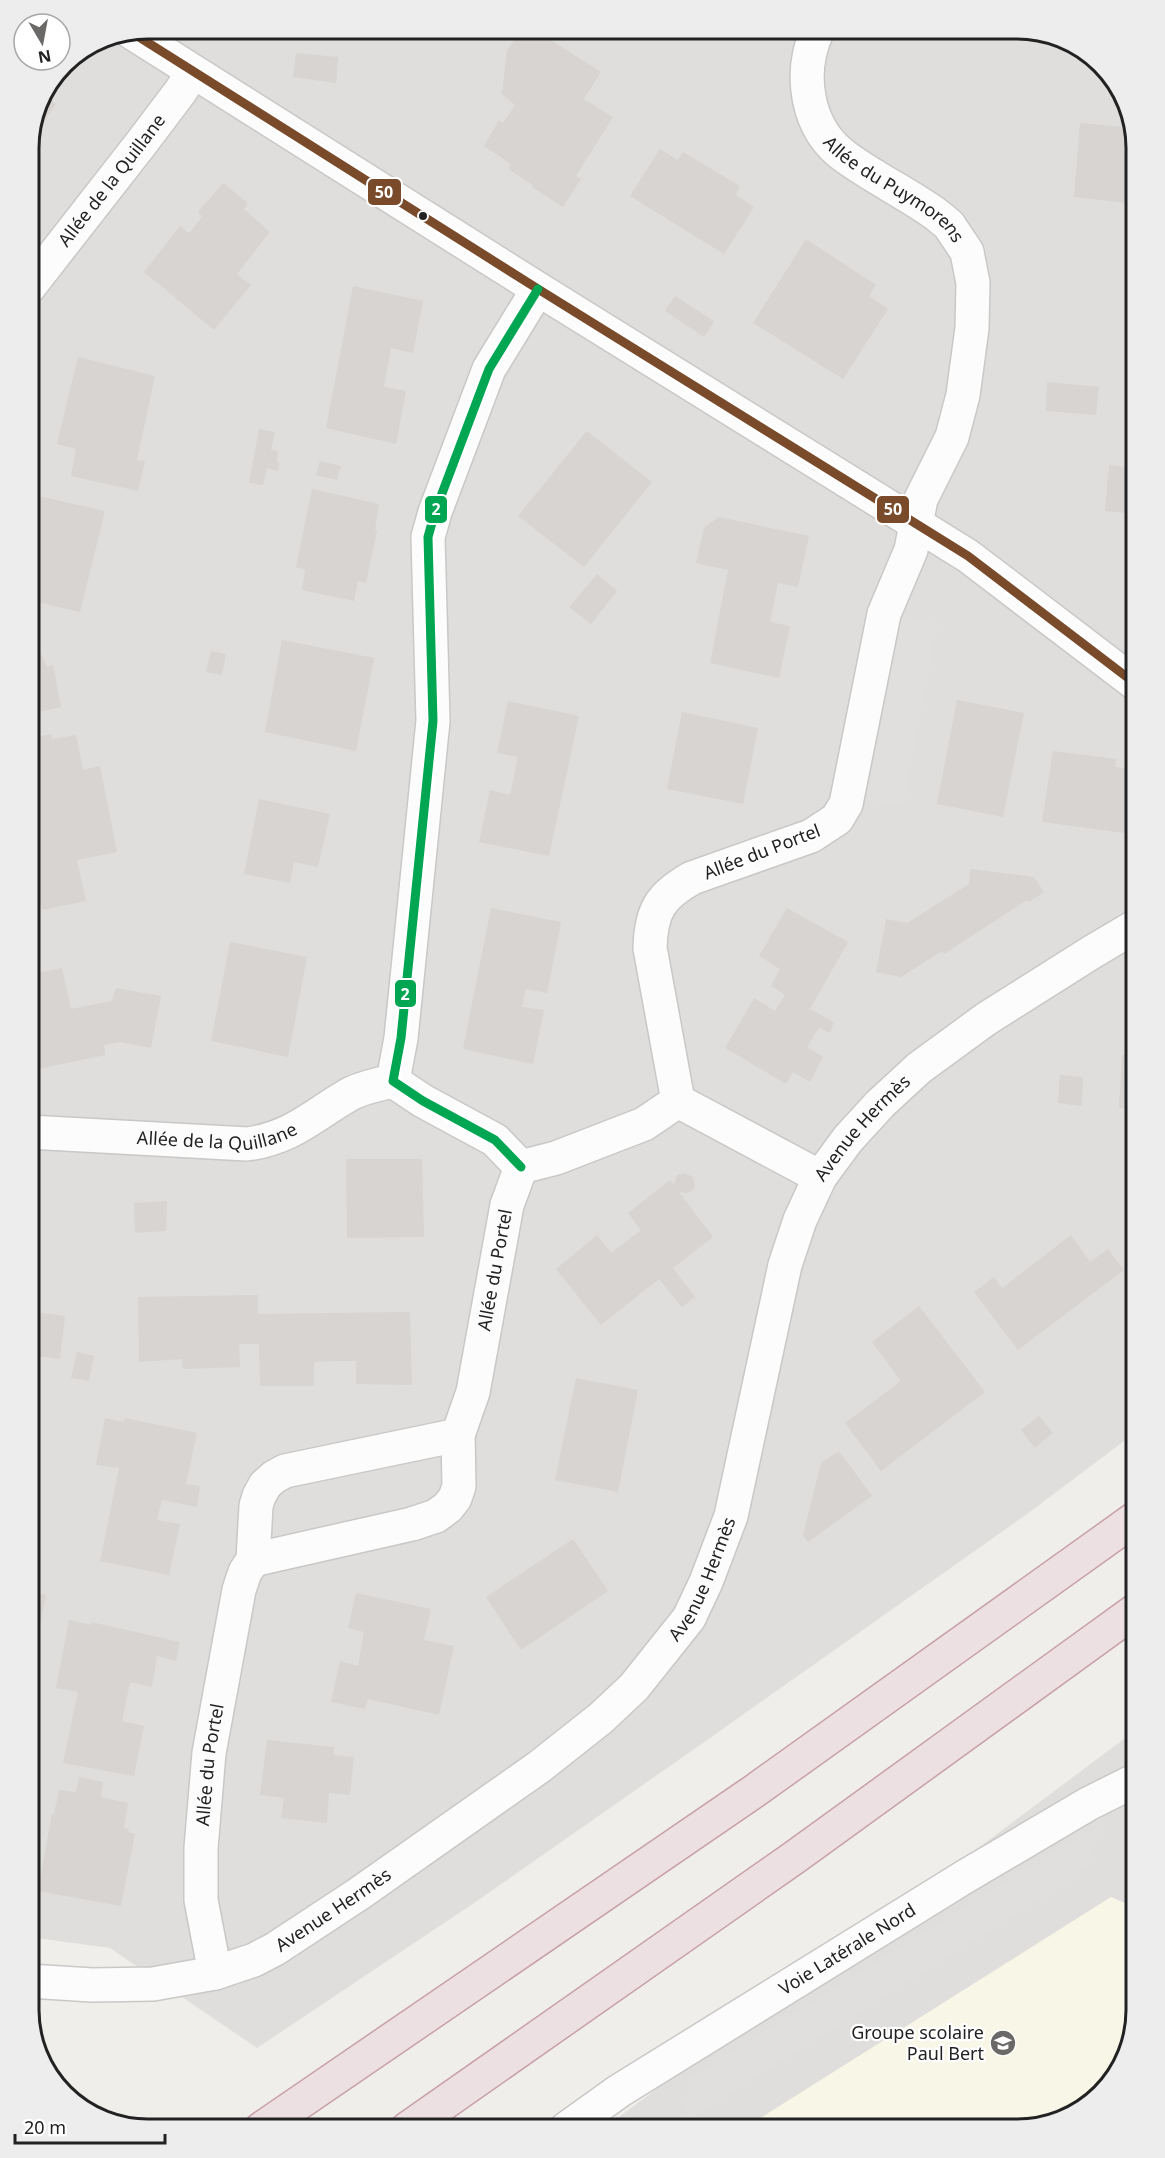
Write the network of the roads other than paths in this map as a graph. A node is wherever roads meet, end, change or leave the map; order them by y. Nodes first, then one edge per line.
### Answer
1 (142, 39) edge
2 (813, 39) edge
3 (193, 72) junction
4 (39, 266) edge
5 (538, 289) junction
6 (916, 524) junction
7 (1126, 676) edge
8 (1126, 932) edge
9 (393, 1081) junction
10 (678, 1101) junction
11 (39, 1133) edge
12 (520, 1167) junction
13 (820, 1177) junction
14 (458, 1435) junction
15 (1126, 1526) edge
16 (253, 1560) junction
17 (1126, 1618) edge
18 (1126, 1785) edge
19 (215, 1973) junction
20 (39, 1982) edge
21 (276, 2119) edge
22 (421, 2119) edge
23 (580, 2119) edge

1 - 3 street
2 - 6 street, Allée du Puymorens
3 - 4 street, Allée de la Quillane
3 - 5 street
5 - 6 street
5 - 9 street
6 - 7 street
6 - 10 street, Allée du Portel
8 - 13 street, Avenue Hermès
9 - 11 street, Allée de la Quillane
9 - 12 street
10 - 12 street
10 - 13 street
12 - 14 street, Allée du Portel
13 - 19 street, Avenue Hermès
14 - 16 street, Allée du Portel
14 - 16 street, Allée du Portel
15 - 21 highway
16 - 19 street, Allée du Portel
17 - 22 highway
18 - 23 street, Voie Latérale Nord
19 - 20 street, Avenue Hermès

